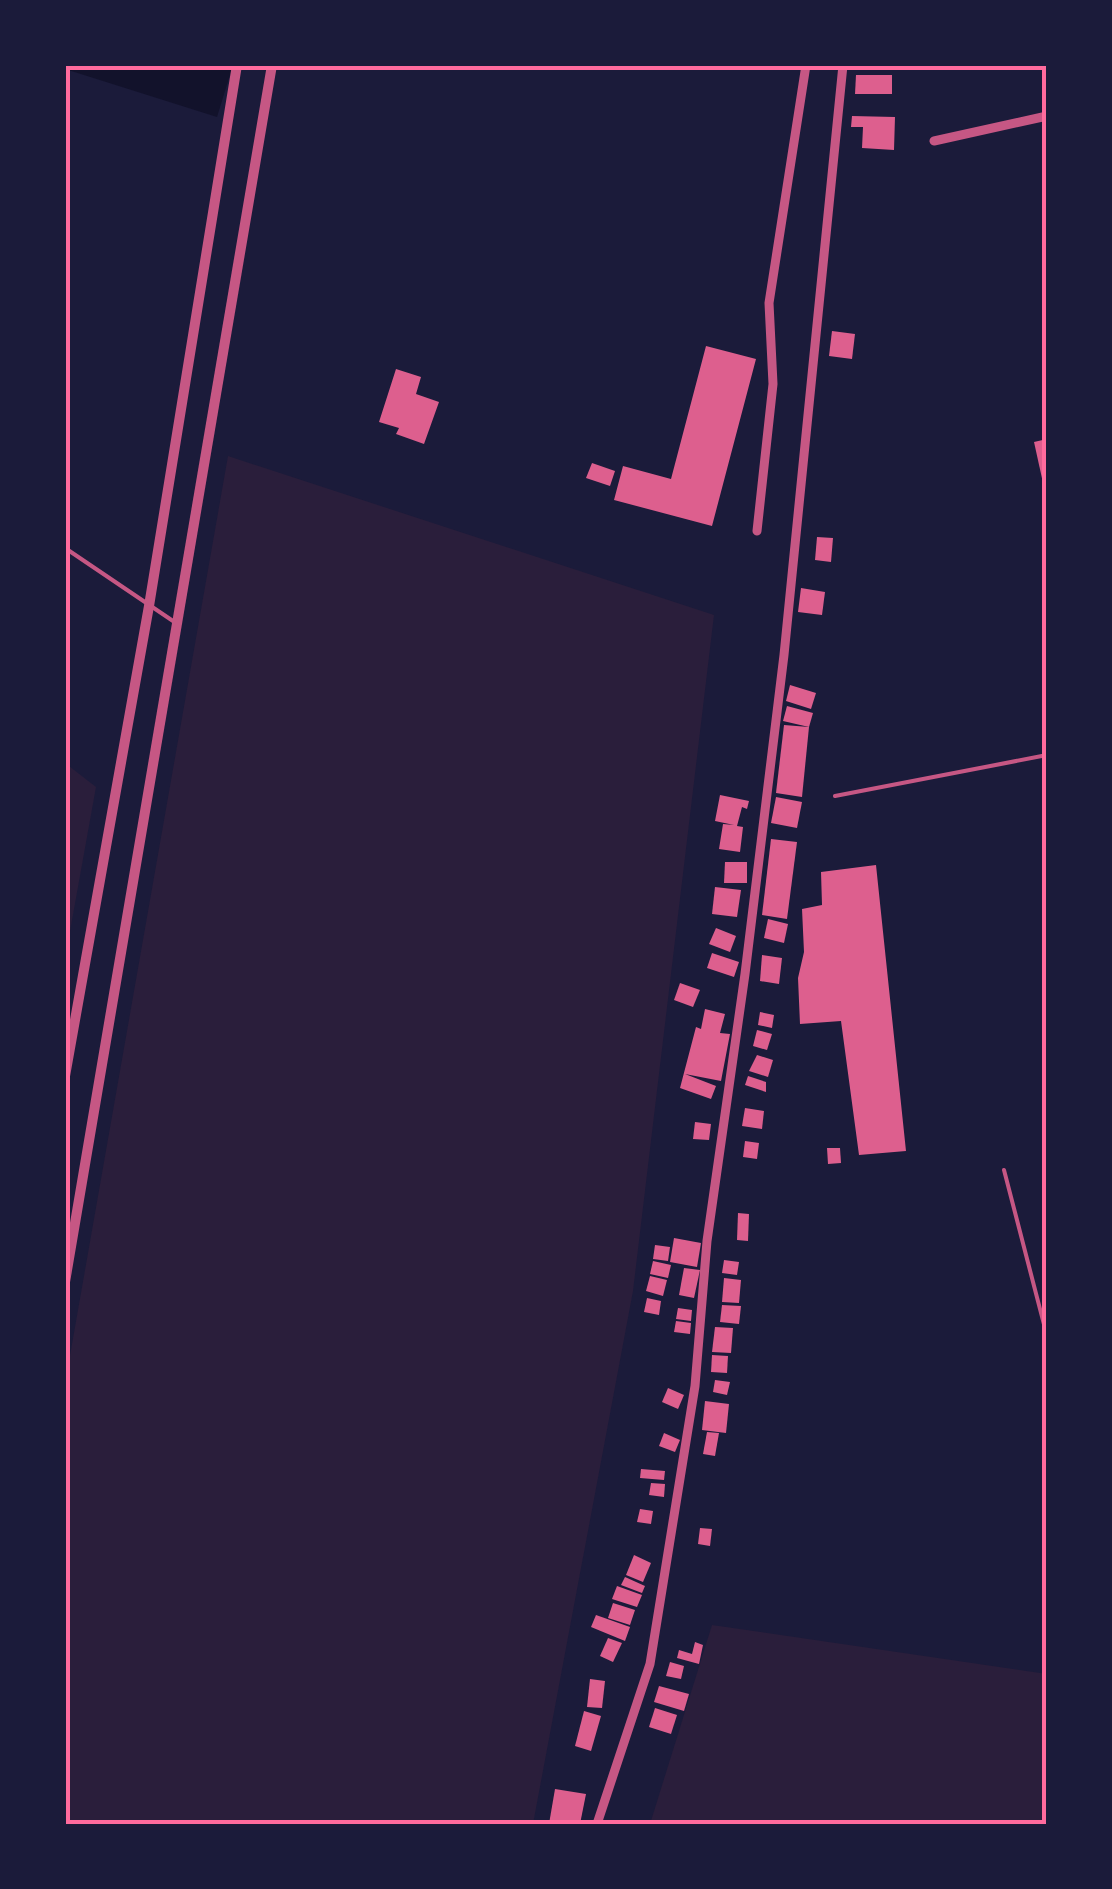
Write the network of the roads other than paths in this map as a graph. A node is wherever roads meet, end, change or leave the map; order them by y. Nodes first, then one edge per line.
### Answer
1 (238, 65) edge
2 (272, 65) edge
3 (806, 65) edge
4 (844, 65) edge
5 (1047, 116) edge
6 (934, 141) dead end
7 (758, 531) dead end
8 (65, 548) edge
9 (149, 606) junction
10 (177, 624) junction
11 (1047, 754) edge
12 (834, 796) dead end
13 (65, 1076) edge
14 (1004, 1170) dead end
15 (65, 1282) edge
16 (1047, 1336) edge
17 (597, 1824) edge

1 - 9 street
2 - 10 street
3 - 7 street
4 - 17 street
5 - 6 street
8 - 9 lane
9 - 10 lane
9 - 13 street
10 - 15 street
11 - 12 lane
14 - 16 lane

